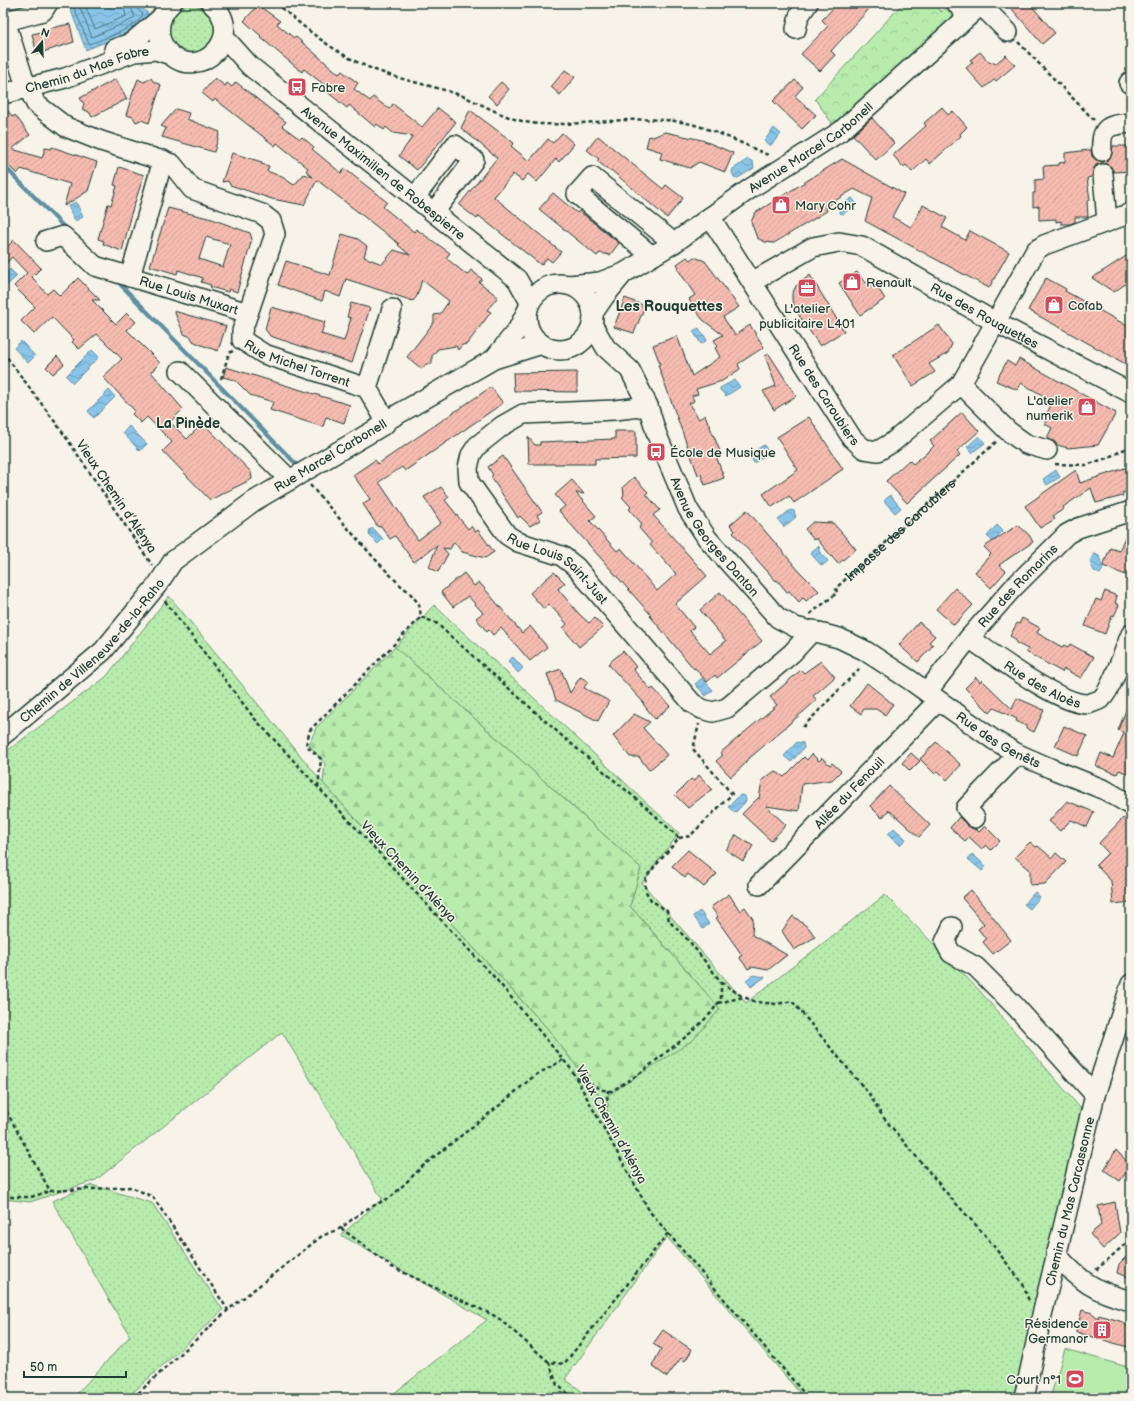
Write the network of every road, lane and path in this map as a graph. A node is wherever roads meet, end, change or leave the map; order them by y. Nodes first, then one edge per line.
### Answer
1 (48, 3) edge
2 (172, 3) edge
3 (276, 3) edge
4 (808, 3) edge
5 (222, 7) edge
6 (972, 7) edge
7 (161, 18) junction
8 (4, 21) edge
9 (796, 30) dead end
10 (1008, 32) joint
11 (224, 37) junction
12 (171, 55) junction
13 (213, 55) junction
14 (250, 66) junction
15 (3, 82) edge
16 (25, 83) junction
17 (3, 94) edge
18 (1090, 116) dead end
19 (1131, 123) edge
20 (1102, 151) dead end
21 (163, 160) junction
22 (784, 167) junction
23 (1103, 174) dead end
24 (415, 197) junction
25 (434, 212) junction
26 (1131, 213) edge
27 (710, 217) junction
28 (1107, 222) junction
29 (46, 242) dead end
30 (674, 242) junction
31 (652, 256) junction
32 (624, 273) junction
33 (130, 277) junction
34 (516, 278) junction
35 (752, 282) junction
36 (569, 285) junction
37 (546, 287) junction
38 (529, 306) junction
39 (392, 309) dead end
40 (248, 313) junction
41 (592, 318) junction
42 (995, 322) junction
43 (245, 343) junction
44 (542, 344) junction
45 (570, 348) junction
46 (3, 352) edge
47 (614, 357) junction
48 (494, 359) junction
49 (180, 371) dead end
50 (221, 379) dead end
51 (961, 384) junction
52 (367, 388) junction
53 (1131, 393) edge
54 (648, 406) junction
55 (386, 421) junction
56 (1008, 432) junction
57 (1131, 446) edge
58 (1047, 450) joint
59 (295, 477) junction
60 (1131, 511) edge
61 (173, 561) joint
62 (158, 584) junction
63 (421, 617) junction
64 (795, 627) junction
65 (813, 630) junction
66 (1131, 634) edge
67 (969, 638) junction
68 (874, 656) junction
69 (932, 696) junction
70 (702, 709) junction
71 (803, 727) dead end
72 (3, 735) edge
73 (1018, 754) junction
74 (318, 786) junction
75 (1131, 805) edge
76 (975, 818) dead end
77 (679, 838) junction
78 (759, 885) dead end
79 (952, 927) dead end
80 (721, 982) junction
81 (1131, 984) edge
82 (744, 997) junction
83 (718, 1003) junction
84 (1127, 1007) edge
85 (563, 1060) junction
86 (576, 1077) junction
87 (608, 1090) junction
88 (1096, 1095) junction
89 (3, 1105) edge
90 (605, 1128) junction
91 (50, 1191) junction
92 (3, 1197) edge
93 (341, 1228) junction
94 (669, 1232) junction
95 (1131, 1239) edge
96 (1056, 1254) junction
97 (1082, 1279) junction
98 (1131, 1301) edge
99 (228, 1310) junction
100 (1042, 1315) junction
101 (549, 1362) junction
102 (133, 1398) edge
103 (574, 1398) edge
104 (808, 1398) edge
105 (1024, 1398) edge

1 - 8 street
2 - 7 street, Chemin du Mas Fabre
3 - 22 path
4 - 9 street
5 - 11 street
6 - 10 street
6 - 22 street, Avenue Marcel Carbonell
7 - 12 street
7 - 16 street, Chemin du Mas Fabre
8 - 16 street, Rue Michel Torrent
10 - 18 path
11 - 13 street
11 - 14 street, Avenue Maximilien de Robespierre
12 - 13 street, Chemin du Mas Fabre
12 - 16 street, Chemin du Mas Fabre
13 - 14 street, Avenue Maximilien de Robespierre
14 - 24 street, Avenue Maximilien de Robespierre
15 - 16 street, Chemin du Mas Fabre
16 - 17 street, Chemin du Mas Fabre
16 - 21 street, Rue Michel Torrent
19 - 20 street
21 - 33 street, Rue Louis Muxart
21 - 40 street, Rue Michel Torrent
22 - 27 street, Avenue Marcel Carbonell
23 - 28 street
24 - 25 street, Avenue Maximilien de Robespierre
24 - 25 street
25 - 34 street, Avenue Maximilien de Robespierre
26 - 28 street, Rue des Caroubiers
27 - 30 street, Avenue Marcel Carbonell
27 - 35 street, Rue des Caroubiers
28 - 42 street, Rue des Caroubiers
29 - 33 street, Rue Louis Muxart
30 - 31 street, Avenue Marcel Carbonell
30 - 31 street
31 - 32 street, Avenue Marcel Carbonell
32 - 36 street, Avenue Marcel Carbonell
32 - 41 street, Avenue Marcel Carbonell
33 - 40 street, Rue Louis Muxart
34 - 37 street, Avenue Maximilien de Robespierre
34 - 38 street, Avenue Maximilien de Robespierre
35 - 42 street, Rue des Rouquettes
35 - 51 street, Rue des Caroubiers
36 - 37 street
36 - 41 street
37 - 38 street
38 - 44 street
38 - 48 street, Rue Marcel Carbonell
39 - 52 street
40 - 43 street, Rue Michel Torrent
41 - 45 street
41 - 47 street, Avenue Georges Danton
42 - 51 street, Rue des Caroubiers
42 - 53 street, Rue des Rouquettes
43 - 50 path
43 - 52 street, Rue Michel Torrent
44 - 45 street
44 - 48 street, Rue Marcel Carbonell
45 - 47 street, Avenue Georges Danton
46 - 62 path, Vieux Chemin d’Alénya
47 - 54 street, Avenue Georges Danton
48 - 55 street, Rue Marcel Carbonell
49 - 59 street
51 - 56 street
52 - 55 street, Rue Michel Torrent
54 - 64 street, Avenue Georges Danton
54 - 70 street, Rue Louis Saint-Just
55 - 59 street, Rue Marcel Carbonell
56 - 58 street
56 - 64 path, Impasse des Caroubiers
57 - 58 path
59 - 61 street, Rue Marcel Carbonell
59 - 63 path
60 - 67 street, Rue des Romarins
61 - 62 street, Chemin de Villeneuve-de-la-Raho
62 - 72 street, Chemin de Villeneuve-de-la-Raho
62 - 74 path, Vieux Chemin d’Alénya
63 - 74 path
63 - 77 path
64 - 65 street, Avenue Georges Danton
65 - 68 street, Avenue Georges Danton
65 - 70 street
66 - 67 street, Rue des Aloès
67 - 69 street, Rue des Romarins
68 - 69 street, Rue des Genêts
68 - 71 path
69 - 73 street, Rue des Genêts
69 - 78 street, Allée du Fenouil
70 - 77 path
73 - 75 street, Rue des Genêts
73 - 76 street
74 - 85 path, Vieux Chemin d’Alénya
77 - 80 path
79 - 88 street
80 - 82 path
80 - 83 path
81 - 84 street, Chemin du Mas Carcassonne
82 - 83 path
82 - 100 path
83 - 87 path
84 - 88 street, Chemin du Mas Carcassonne
85 - 86 path, Vieux Chemin d’Alénya
85 - 93 path
86 - 87 path
86 - 90 path, Vieux Chemin d’Alénya
87 - 90 path
88 - 96 street, Chemin du Mas Carcassonne
89 - 91 path
90 - 94 path, Vieux Chemin d’Alénya
91 - 92 path
91 - 99 path
93 - 99 path
93 - 101 path
94 - 101 path
94 - 104 path, Vieux Chemin d’Alénya
95 - 97 path
96 - 97 street
96 - 100 street, Chemin du Mas Carcassonne
97 - 98 street
99 - 102 path
100 - 105 street, Chemin du Mas Carcassonne
101 - 103 path

